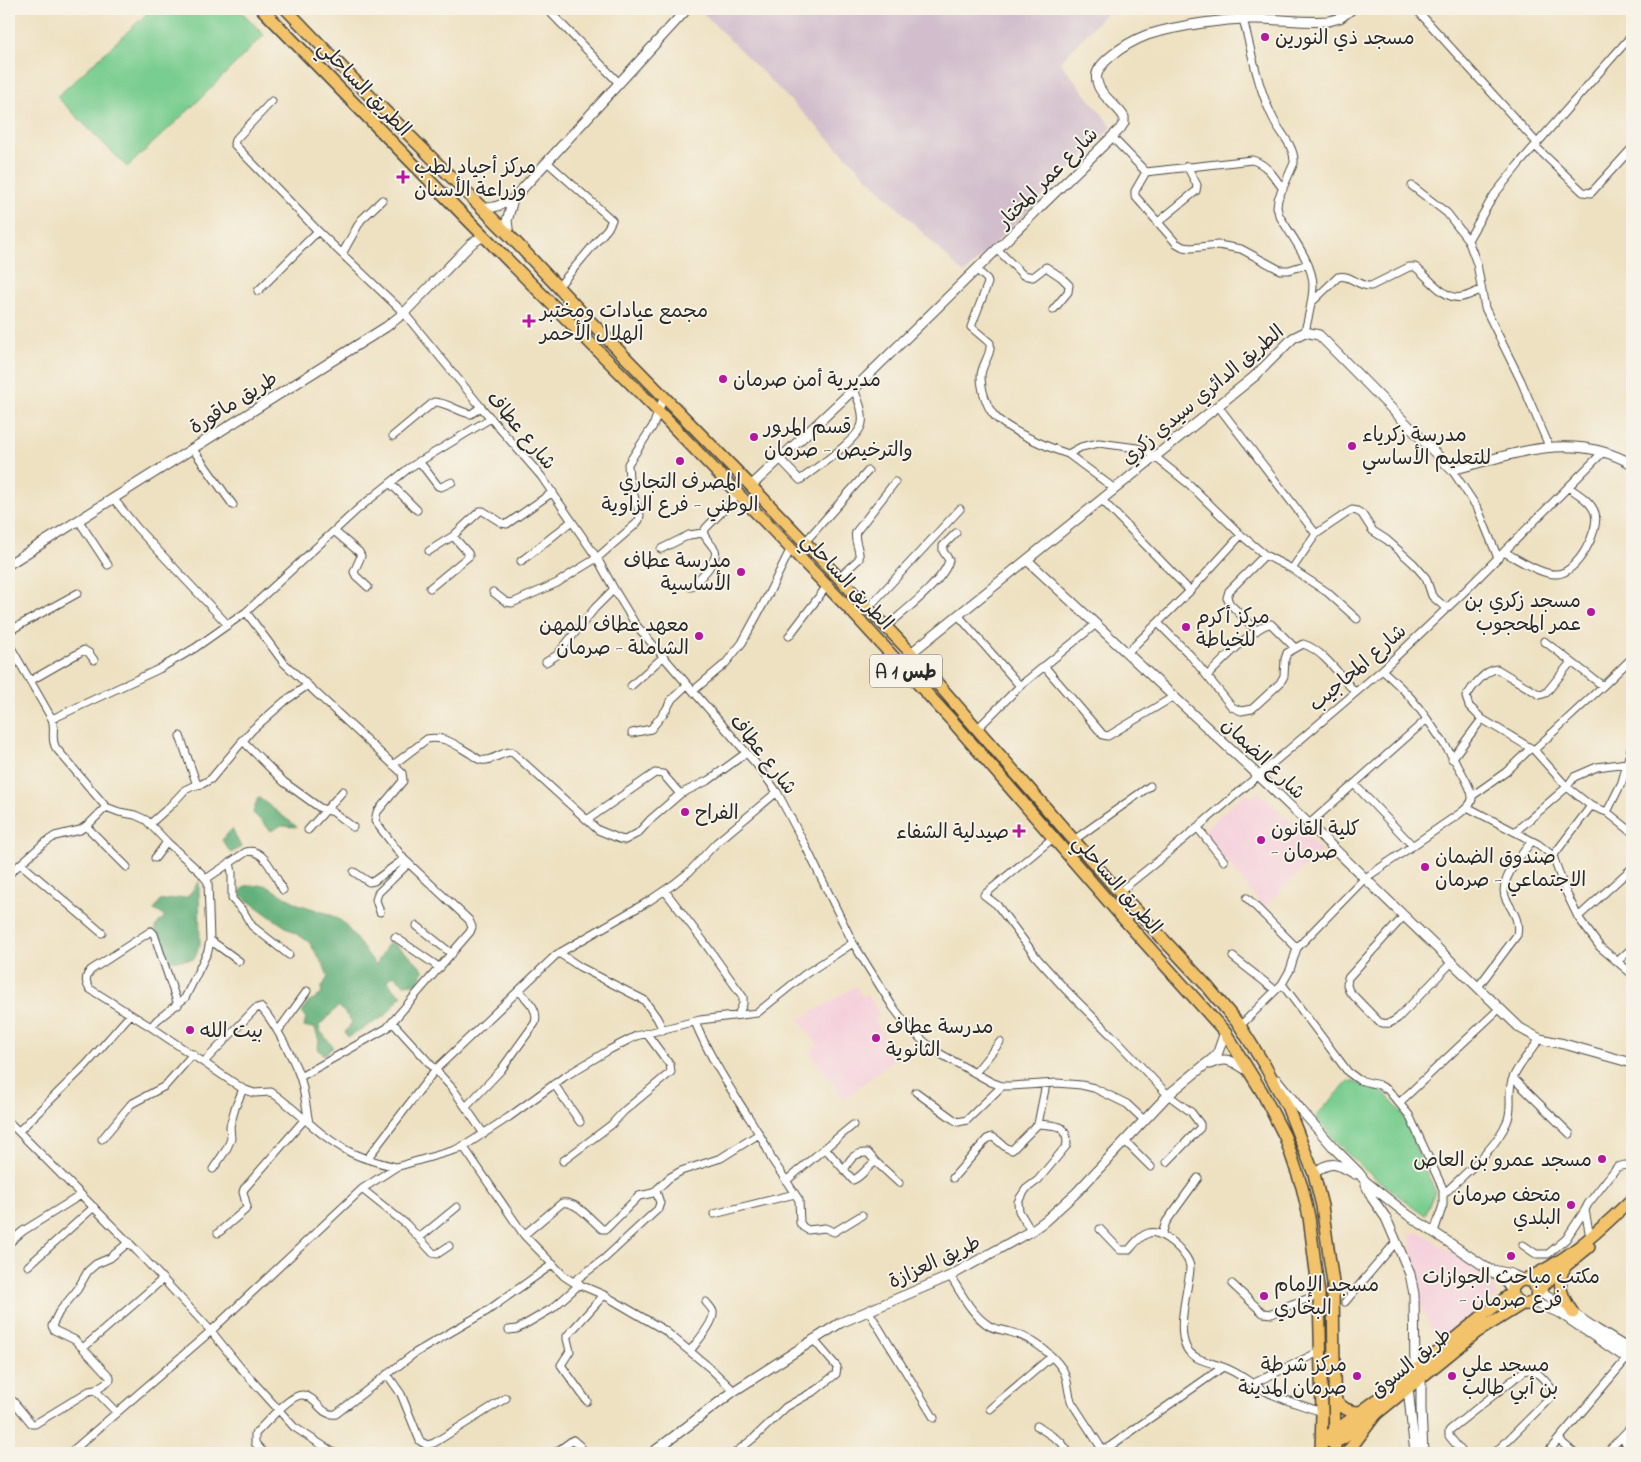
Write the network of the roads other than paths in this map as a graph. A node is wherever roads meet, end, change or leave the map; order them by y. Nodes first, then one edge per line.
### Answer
1 (262, 9) edge
2 (286, 9) edge
3 (547, 9) edge
4 (687, 9) edge
5 (1352, 9) edge
6 (1416, 9) edge
7 (1243, 19) junction
8 (1632, 34) edge
9 (619, 83) junction
10 (272, 101) dead end
11 (1112, 137) junction
12 (1536, 144) junction
13 (1632, 148) edge
14 (547, 162) junction
15 (1187, 166) junction
16 (1146, 172) junction
17 (1412, 186) dead end
18 (1282, 189) junction
19 (382, 200) dead end
20 (513, 200) junction
21 (476, 203) junction
22 (470, 222) junction
23 (1157, 223) junction
24 (318, 231) junction
25 (509, 235) junction
26 (486, 238) junction
27 (1468, 240) junction
28 (998, 250) junction
29 (462, 252) junction
30 (342, 254) junction
31 (1308, 264) junction
32 (977, 270) junction
33 (558, 287) junction
34 (1481, 290) junction
35 (258, 291) dead end
36 (1311, 303) junction
37 (1053, 310) dead end
38 (404, 313) junction
39 (1306, 332) junction
40 (854, 389) junction
41 (664, 396) junction
42 (1218, 406) junction
43 (481, 407) junction
44 (658, 411) junction
45 (491, 418) junction
46 (393, 436) dead end
47 (1549, 446) junction
48 (192, 448) junction
49 (1603, 452) junction
50 (1068, 454) junction
51 (1155, 456) junction
52 (780, 459) junction
53 (419, 461) junction
54 (1632, 464) edge
55 (1452, 470) junction
56 (868, 471) dead end
57 (452, 482) dead end
58 (895, 482) dead end
59 (390, 483) junction
60 (751, 486) junction
61 (1568, 487) junction
62 (1115, 489) junction
63 (553, 492) junction
64 (739, 494) junction
65 (113, 498) junction
66 (1102, 500) junction
67 (233, 505) dead end
68 (960, 509) dead end
69 (417, 510) dead end
70 (78, 521) junction
71 (572, 521) junction
72 (334, 531) junction
73 (956, 533) dead end
74 (703, 534) junction
75 (1316, 534) junction
76 (1241, 535) junction
77 (452, 536) junction
78 (805, 542) junction
79 (791, 548) junction
80 (661, 549) dead end
81 (429, 551) dead end
82 (1265, 555) junction
83 (1501, 555) junction
84 (597, 558) junction
85 (1027, 560) junction
86 (522, 561) dead end
87 (9, 564) edge
88 (108, 566) dead end
89 (1292, 569) junction
90 (839, 577) junction
91 (827, 586) junction
92 (691, 587) dead end
93 (368, 588) dead end
94 (430, 588) dead end
95 (614, 589) junction
96 (1190, 591) junction
97 (493, 592) dead end
98 (78, 593) dead end
99 (868, 608) junction
100 (1446, 608) junction
101 (246, 612) junction
102 (958, 615) junction
103 (1357, 619) dead end
104 (1158, 622) junction
105 (1096, 624) junction
106 (228, 625) junction
107 (886, 627) junction
108 (1256, 630) junction
109 (9, 632) edge
110 (789, 636) dead end
111 (1544, 641) dead end
112 (9, 644) edge
113 (1295, 648) junction
114 (911, 653) junction
115 (1127, 653) junction
116 (663, 657) junction
117 (1632, 658) edge
118 (94, 660) dead end
119 (546, 662) dead end
120 (1572, 662) junction
121 (1044, 666) junction
122 (1382, 670) junction
123 (1207, 676) junction
124 (30, 681) junction
125 (308, 685) junction
126 (687, 685) junction
127 (631, 686) dead end
128 (1020, 686) junction
129 (1603, 686) junction
130 (693, 691) junction
131 (1355, 692) junction
132 (1174, 697) junction
133 (52, 719) junction
134 (1426, 719) junction
135 (1482, 719) junction
136 (978, 728) junction
137 (632, 733) dead end
138 (180, 736) dead end
139 (242, 740) junction
140 (1632, 745) edge
141 (1532, 749) junction
142 (746, 753) junction
143 (1452, 759) junction
144 (1627, 763) junction
145 (393, 765) junction
146 (1258, 775) junction
147 (1020, 777) junction
148 (1354, 784) junction
149 (197, 785) junction
150 (1150, 786) dead end
151 (1009, 787) junction
152 (1567, 787) junction
153 (343, 791) dead end
154 (777, 792) junction
155 (680, 794) junction
156 (1472, 796) junction
157 (1591, 806) junction
158 (106, 807) junction
159 (1467, 807) junction
160 (326, 810) junction
161 (1606, 812) junction
162 (587, 820) junction
163 (150, 824) junction
164 (1308, 825) junction
165 (86, 826) junction
166 (353, 827) dead end
167 (1197, 827) junction
168 (308, 830) dead end
169 (1516, 831) junction
170 (1632, 832) edge
171 (1053, 838) junction
172 (1074, 840) junction
173 (1532, 841) junction
174 (167, 842) junction
175 (1413, 846) junction
176 (1553, 856) junction
177 (154, 858) dead end
178 (1224, 861) dead end
179 (230, 862) junction
180 (406, 862) junction
181 (20, 864) junction
182 (127, 867) dead end
183 (1632, 868) edge
184 (354, 872) dead end
185 (9, 874) edge
186 (206, 879) junction
187 (1364, 879) junction
188 (283, 890) dead end
189 (665, 890) junction
190 (1119, 892) junction
191 (1247, 898) dead end
192 (380, 912) dead end
193 (1404, 916) junction
194 (1578, 917) junction
195 (417, 926) dead end
196 (102, 933) dead end
197 (395, 937) dead end
198 (210, 940) junction
199 (853, 943) junction
200 (1297, 948) junction
201 (1632, 948) edge
202 (558, 953) junction
203 (452, 954) junction
204 (289, 955) dead end
205 (1233, 957) dead end
206 (239, 960) dead end
207 (1452, 962) junction
208 (1617, 962) junction
209 (440, 968) junction
210 (1632, 974) edge
211 (1282, 984) junction
212 (1478, 987) junction
213 (520, 990) junction
214 (1275, 990) junction
215 (307, 991) dead end
216 (178, 1005) junction
217 (1500, 1008) junction
218 (130, 1015) junction
219 (738, 1015) junction
220 (695, 1022) junction
221 (393, 1023) junction
222 (1240, 1026) junction
223 (151, 1027) junction
224 (663, 1030) junction
225 (278, 1031) junction
226 (1225, 1032) junction
227 (647, 1034) junction
228 (1540, 1039) junction
229 (1000, 1042) dead end
230 (193, 1054) junction
231 (204, 1062) junction
232 (1632, 1063) edge
233 (1205, 1066) junction
234 (1265, 1066) junction
235 (435, 1070) junction
236 (1250, 1072) junction
237 (975, 1073) junction
238 (300, 1077) junction
239 (1513, 1078) junction
240 (554, 1084) junction
241 (1046, 1084) junction
242 (1002, 1086) junction
243 (243, 1089) junction
244 (916, 1092) dead end
245 (1168, 1096) junction
246 (1399, 1103) junction
247 (466, 1107) junction
248 (1144, 1120) junction
249 (307, 1121) junction
250 (9, 1122) edge
251 (580, 1122) dead end
252 (1038, 1124) junction
253 (853, 1125) dead end
254 (19, 1131) junction
255 (484, 1134) junction
256 (759, 1134) junction
257 (1570, 1134) dead end
258 (102, 1139) dead end
259 (1125, 1141) junction
260 (462, 1146) junction
261 (825, 1148) junction
262 (367, 1159) junction
263 (563, 1161) dead end
264 (876, 1162) junction
265 (1167, 1162) dead end
266 (396, 1167) junction
267 (1151, 1167) dead end
268 (1632, 1168) edge
269 (213, 1170) dead end
270 (844, 1170) junction
271 (1314, 1174) junction
272 (953, 1178) dead end
273 (1198, 1178) dead end
274 (1363, 1180) junction
275 (786, 1181) junction
276 (899, 1183) dead end
277 (362, 1189) junction
278 (656, 1191) junction
279 (795, 1194) junction
280 (1444, 1194) junction
281 (81, 1195) junction
282 (1632, 1199) edge
283 (94, 1207) junction
284 (456, 1207) dead end
285 (1632, 1208) edge
286 (1585, 1210) junction
287 (714, 1214) dead end
288 (862, 1214) dead end
289 (1100, 1230) dead end
290 (1031, 1231) junction
291 (1434, 1232) junction
292 (218, 1233) dead end
293 (1162, 1234) junction
294 (524, 1235) junction
295 (1590, 1237) junction
296 (419, 1238) junction
297 (129, 1242) junction
298 (1396, 1242) junction
299 (9, 1243) edge
300 (1523, 1245) dead end
301 (449, 1246) dead end
302 (552, 1264) junction
303 (1567, 1265) junction
304 (28, 1266) dead end
305 (1490, 1270) junction
306 (950, 1276) junction
307 (163, 1279) junction
308 (1524, 1280) junction
309 (576, 1283) junction
310 (1232, 1284) dead end
311 (1512, 1292) junction
312 (604, 1295) junction
313 (1319, 1295) junction
314 (1531, 1299) junction
315 (706, 1302) dead end
316 (1345, 1302) dead end
317 (868, 1310) junction
318 (1573, 1313) junction
319 (508, 1330) dead end
320 (211, 1331) junction
321 (813, 1339) junction
322 (83, 1348) junction
323 (690, 1351) junction
324 (1321, 1351) junction
325 (1631, 1356) edge
326 (1051, 1357) junction
327 (1222, 1367) junction
328 (387, 1374) junction
329 (1418, 1374) junction
330 (1252, 1384) junction
331 (1406, 1384) junction
332 (95, 1390) junction
333 (734, 1391) junction
334 (1334, 1397) junction
335 (506, 1398) dead end
336 (587, 1400) dead end
337 (13, 1401) dead end
338 (990, 1409) dead end
339 (278, 1410) junction
340 (116, 1412) junction
341 (1322, 1412) junction
342 (1363, 1412) junction
343 (1376, 1414) junction
344 (934, 1418) dead end
345 (1038, 1426) dead end
346 (1632, 1426) edge
347 (1621, 1438) junction
348 (1559, 1440) junction
349 (1322, 1441) junction
350 (1335, 1442) edge
351 (1632, 1449) edge
352 (1107, 1450) edge
353 (70, 1453) edge
354 (264, 1453) edge
355 (334, 1453) edge
356 (555, 1453) edge
357 (585, 1453) edge
358 (652, 1453) edge
359 (735, 1453) edge
360 (1069, 1453) edge
361 (1094, 1453) edge
362 (1321, 1453) edge
363 (1347, 1453) edge
364 (1415, 1453) edge
365 (1423, 1453) edge
366 (1463, 1453) edge
367 (1495, 1453) edge
368 (1548, 1453) edge
369 (1574, 1453) edge
370 (1606, 1453) edge

1 - 22 main road, الطريق الساحلي / A 1 طس
2 - 21 main road, الطريق الساحلي / A 1 طس
3 - 9 street
4 - 9 street
5 - 7 street, شارع عمر المختار
6 - 12 street
7 - 11 street, شارع عمر المختار
7 - 18 street
8 - 12 street
9 - 14 street
10 - 24 street, شارع عطاف
11 - 16 street
11 - 28 street, شارع عمر المختار
12 - 13 street
12 - 27 street
14 - 20 street
14 - 33 street
15 - 16 street
15 - 18 street
15 - 23 street
16 - 23 street
17 - 27 street
18 - 31 street
19 - 30 street
20 - 21 street
20 - 25 street
21 - 25 main road, الطريق الساحلي / A 1 طس
22 - 26 main road, الطريق الساحلي / A 1 طس
22 - 29 street, طريق ماقورة
23 - 31 street
24 - 30 street, شارع عطاف
24 - 35 street
25 - 33 main road, الطريق الساحلي / A 1 طس
26 - 29 street, طريق ماقورة
26 - 44 main road, الطريق الساحلي / A 1 طس
27 - 34 street
28 - 32 street, شارع عمر المختار
28 - 37 street
29 - 38 street, طريق ماقورة
30 - 38 street, شارع عطاف
31 - 36 street
32 - 40 street, شارع عمر المختار
32 - 50 street
33 - 41 main road, الطريق الساحلي / A 1 طس
34 - 36 street
34 - 47 street
36 - 39 street
38 - 43 street, شارع عطاف
38 - 48 street, طريق ماقورة
39 - 42 street, الطريق الدائري سيدي زكري
39 - 55 street, الطريق الدائري سيدي زكري
40 - 52 street, شارع عمر المختار
40 - 52 street
41 - 44 street
41 - 60 main road, الطريق الساحلي / A 1 طس
42 - 51 street, الطريق الدائري سيدي زكري
42 - 75 street
43 - 45 street, شارع عطاف
43 - 46 street
44 - 64 main road, الطريق الساحلي / A 1 طس
44 - 84 street
45 - 53 street
45 - 63 street, شارع عطاف
47 - 49 street
47 - 55 street
48 - 65 street, طريق ماقورة
48 - 67 street
49 - 54 street
49 - 61 street, شارع المحاجيب
50 - 51 street
50 - 62 street
51 - 62 street, الطريق الدائري سيدي زكري
51 - 76 street
52 - 60 street, شارع عمر المختار
53 - 57 street
53 - 59 street
55 - 83 street
56 - 78 street
58 - 90 street
59 - 69 street
59 - 72 street
60 - 78 main road, الطريق الساحلي / A 1 طس
61 - 83 street, شارع المحاجيب
61 - 83 street
62 - 66 street, الطريق الدائري سيدي زكري
63 - 71 street, شارع عطاف
63 - 77 street
64 - 74 street
64 - 79 main road, الطريق الساحلي / A 1 طس
65 - 70 street, طريق ماقورة
65 - 106 street
66 - 85 street, الطريق الدائري سيدي زكري
66 - 96 street
68 - 99 street
70 - 87 street, طريق ماقورة
70 - 88 street
71 - 84 street, شارع عطاف
71 - 86 street
72 - 93 street
72 - 101 street
73 - 107 street
74 - 80 street
74 - 92 street
75 - 89 street
75 - 100 street
76 - 82 street
76 - 96 street
77 - 81 street
77 - 94 street
78 - 90 main road, الطريق الساحلي / A 1 طس
79 - 91 main road, الطريق الساحلي / A 1 طس
79 - 130 street
82 - 89 street
82 - 108 street
83 - 100 street, شارع المحاجيب
84 - 95 street, شارع عطاف
84 - 97 street
85 - 102 street, الطريق الدائري سيدي زكري
85 - 105 street, شارع الضمان
89 - 103 street
90 - 99 main road, الطريق الساحلي / A 1 طس
91 - 110 street
91 - 151 main road, الطريق الساحلي / A 1 طس
95 - 116 street, شارع عطاف
95 - 119 street
96 - 104 street
98 - 109 street
99 - 107 main road, الطريق الساحلي / A 1 طس
100 - 122 street, شارع المحاجيب
101 - 106 street
101 - 125 street
102 - 114 street, الطريق الدائري سيدي زكري
102 - 128 street
104 - 115 street
104 - 123 street
105 - 115 street, شارع الضمان
105 - 121 street
106 - 133 street
107 - 114 main road, الطريق الساحلي / A 1 طس
108 - 113 street
108 - 123 street
111 - 120 street
112 - 124 street
113 - 123 street
113 - 131 street
114 - 136 main road, الطريق الساحلي / A 1 طس
115 - 132 street, شارع الضمان
116 - 126 street, شارع عطاف
116 - 127 street
117 - 129 street
118 - 124 street
120 - 129 street
120 - 135 street
121 - 128 street
121 - 132 street
122 - 131 street, شارع المحاجيب
122 - 134 street
124 - 133 street
125 - 139 street
125 - 145 street
126 - 130 street, شارع عطاف
126 - 137 street
128 - 136 street
129 - 141 street
130 - 142 street, شارع عطاف
131 - 146 street, شارع المحاجيب
132 - 146 street, شارع الضمان
133 - 158 street
134 - 143 street
134 - 148 street
135 - 141 street
135 - 143 street
136 - 147 main road, الطريق الساحلي / A 1 طس
138 - 149 street
139 - 149 street
139 - 160 street
140 - 144 street
141 - 152 street
141 - 156 street
142 - 154 street, شارع عطاف
142 - 155 street
143 - 156 street
144 - 152 street
144 - 161 street
145 - 162 street
145 - 180 street
146 - 164 street, شارع الضمان
146 - 167 street, شارع المحاجيب
147 - 151 main road
147 - 172 main road, الطريق الساحلي / A 1 طس
148 - 164 street
148 - 175 street
149 - 163 street
150 - 172 street
151 - 171 main road, الطريق الساحلي / A 1 طس
152 - 157 street
152 - 169 street
153 - 160 street
154 - 189 street
154 - 199 street, شارع عطاف
155 - 162 street
155 - 162 street
156 - 159 street
157 - 161 street
157 - 176 street
158 - 163 street
158 - 165 street
159 - 169 street
159 - 175 street
160 - 166 street
160 - 168 street
161 - 170 street
163 - 174 street
164 - 187 street, شارع الضمان
165 - 181 street
165 - 182 street
167 - 178 street
167 - 190 street, شارع المحاجيب
169 - 173 street
171 - 226 main road, الطريق الساحلي / A 1 طس
171 - 245 street
172 - 190 main road, الطريق الساحلي / A 1 طس
173 - 176 street
173 - 212 street
174 - 177 street
174 - 186 street
175 - 187 street
176 - 194 street
179 - 186 street
179 - 188 street
179 - 204 street
180 - 184 street
180 - 192 street
180 - 203 street
181 - 185 street
181 - 196 street
183 - 194 street
186 - 198 street
187 - 193 street, شارع الضمان
187 - 200 street
189 - 202 street
189 - 219 street
190 - 222 main road, الطريق الساحلي / A 1 طس
191 - 200 street
193 - 207 street, شارع الضمان
193 - 207 street
194 - 208 street
195 - 203 street
197 - 209 street
198 - 206 street
198 - 216 street
199 - 219 street
199 - 237 street, شارع عطاف
200 - 211 street
201 - 208 street
202 - 213 street
202 - 224 street
203 - 209 street
205 - 214 street
207 - 212 street, شارع الضمان
208 - 210 street
209 - 221 street
211 - 214 street
211 - 246 street
212 - 217 street, شارع الضمان
213 - 235 street
213 - 247 street
214 - 222 street
215 - 225 street
216 - 218 street
216 - 223 street
217 - 228 street, شارع الضمان
217 - 246 street
218 - 223 street
218 - 254 street
219 - 220 street
220 - 224 street
220 - 256 street
221 - 235 street
221 - 238 street
222 - 234 main road, الطريق الساحلي / A 1 طس
223 - 230 street
224 - 227 street
225 - 231 street
225 - 238 street
226 - 233 street, طريق العزازة
226 - 236 main road, الطريق الساحلي / A 1 طس
227 - 240 street
227 - 263 street
228 - 232 street, شارع الضمان
228 - 239 street
229 - 237 street
230 - 231 street
230 - 258 street
231 - 243 street
233 - 236 street, طريق العزازة
233 - 245 street, طريق العزازة
234 - 271 main road, الطريق الساحلي / A 1 طس
234 - 274 street
235 - 247 street
235 - 262 street
236 - 313 main road, الطريق الساحلي / A 1 طس
237 - 242 street, شارع عطاف
238 - 249 street
239 - 257 street
239 - 280 street
240 - 251 street
240 - 255 street
241 - 242 street, شارع عطاف
241 - 248 street, شارع عطاف
241 - 252 street
242 - 244 street
243 - 249 street
243 - 269 street
245 - 248 street, طريق العزازة
245 - 265 street
246 - 280 street
247 - 255 street
248 - 259 street, طريق العزازة
249 - 262 street
249 - 292 street
250 - 254 street
252 - 272 street
252 - 290 street
253 - 261 street
254 - 281 street
255 - 260 street
256 - 275 street
256 - 278 street
259 - 267 street
259 - 290 street, طريق العزازة
260 - 266 street
260 - 294 street
261 - 270 street
261 - 275 street
262 - 266 street
264 - 270 street
264 - 270 street
264 - 276 street
266 - 277 street
268 - 286 street
271 - 274 street
271 - 334 main road, الطريق الساحلي / A 1 طس
273 - 293 street
274 - 291 street
274 - 298 street
275 - 279 street
277 - 296 street
277 - 320 street
278 - 294 street
278 - 309 street
279 - 287 street
279 - 288 street
280 - 291 street
281 - 283 street
281 - 299 street
282 - 295 main road
283 - 297 street
283 - 304 street
284 - 296 street
285 - 303 main road, طريق السوق
286 - 295 street
286 - 300 street
289 - 293 street
290 - 306 street, طريق العزازة
291 - 305 street
293 - 327 street
294 - 302 street
295 - 308 main road
296 - 301 street
297 - 307 street
297 - 322 street
298 - 316 street
298 - 329 street
302 - 309 street
302 - 328 street
303 - 314 main road, طريق السوق
303 - 318 main road
305 - 308 street
305 - 311 street
306 - 317 street, طريق العزازة
306 - 326 street
307 - 320 street
307 - 322 street
308 - 311 main road
308 - 314 main road
309 - 312 street
309 - 319 street
310 - 313 street
311 - 314 main road
311 - 329 main road, طريق السوق
312 - 323 street
312 - 336 street
313 - 324 main road, الطريق الساحلي / A 1 طس
314 - 318 street
314 - 325 street
314 - 329 main road, طريق السوق
315 - 323 street
317 - 321 street, طريق العزازة
317 - 344 street
318 - 325 street
320 - 339 street
320 - 340 street
321 - 333 street, طريق العزازة
321 - 359 street
322 - 332 street
323 - 333 street
324 - 330 street
324 - 341 main road, الطريق الساحلي / A 1 طس
325 - 348 street
326 - 338 street
326 - 352 street
327 - 330 street
327 - 352 street
328 - 335 street
328 - 339 street
329 - 331 main road, طريق السوق
329 - 365 street
330 - 341 street
331 - 342 main road, طريق السوق
331 - 343 main road, طريق السوق
331 - 364 street
332 - 337 street
332 - 340 street
333 - 358 street, طريق العزازة
334 - 342 main road
334 - 350 main road, الطريق الساحلي / A 1 طس
339 - 354 street
339 - 355 street
340 - 353 street
341 - 349 main road, الطريق الساحلي / A 1 طس
342 - 350 main road, طريق السوق
343 - 350 main road, طريق السوق
343 - 363 main road
345 - 360 street
346 - 347 street
347 - 351 street
347 - 370 street
348 - 368 street
348 - 369 street
349 - 350 main road
349 - 362 main road, الطريق الساحلي / A 1 طس
352 - 361 street
356 - 357 street
366 - 367 street

